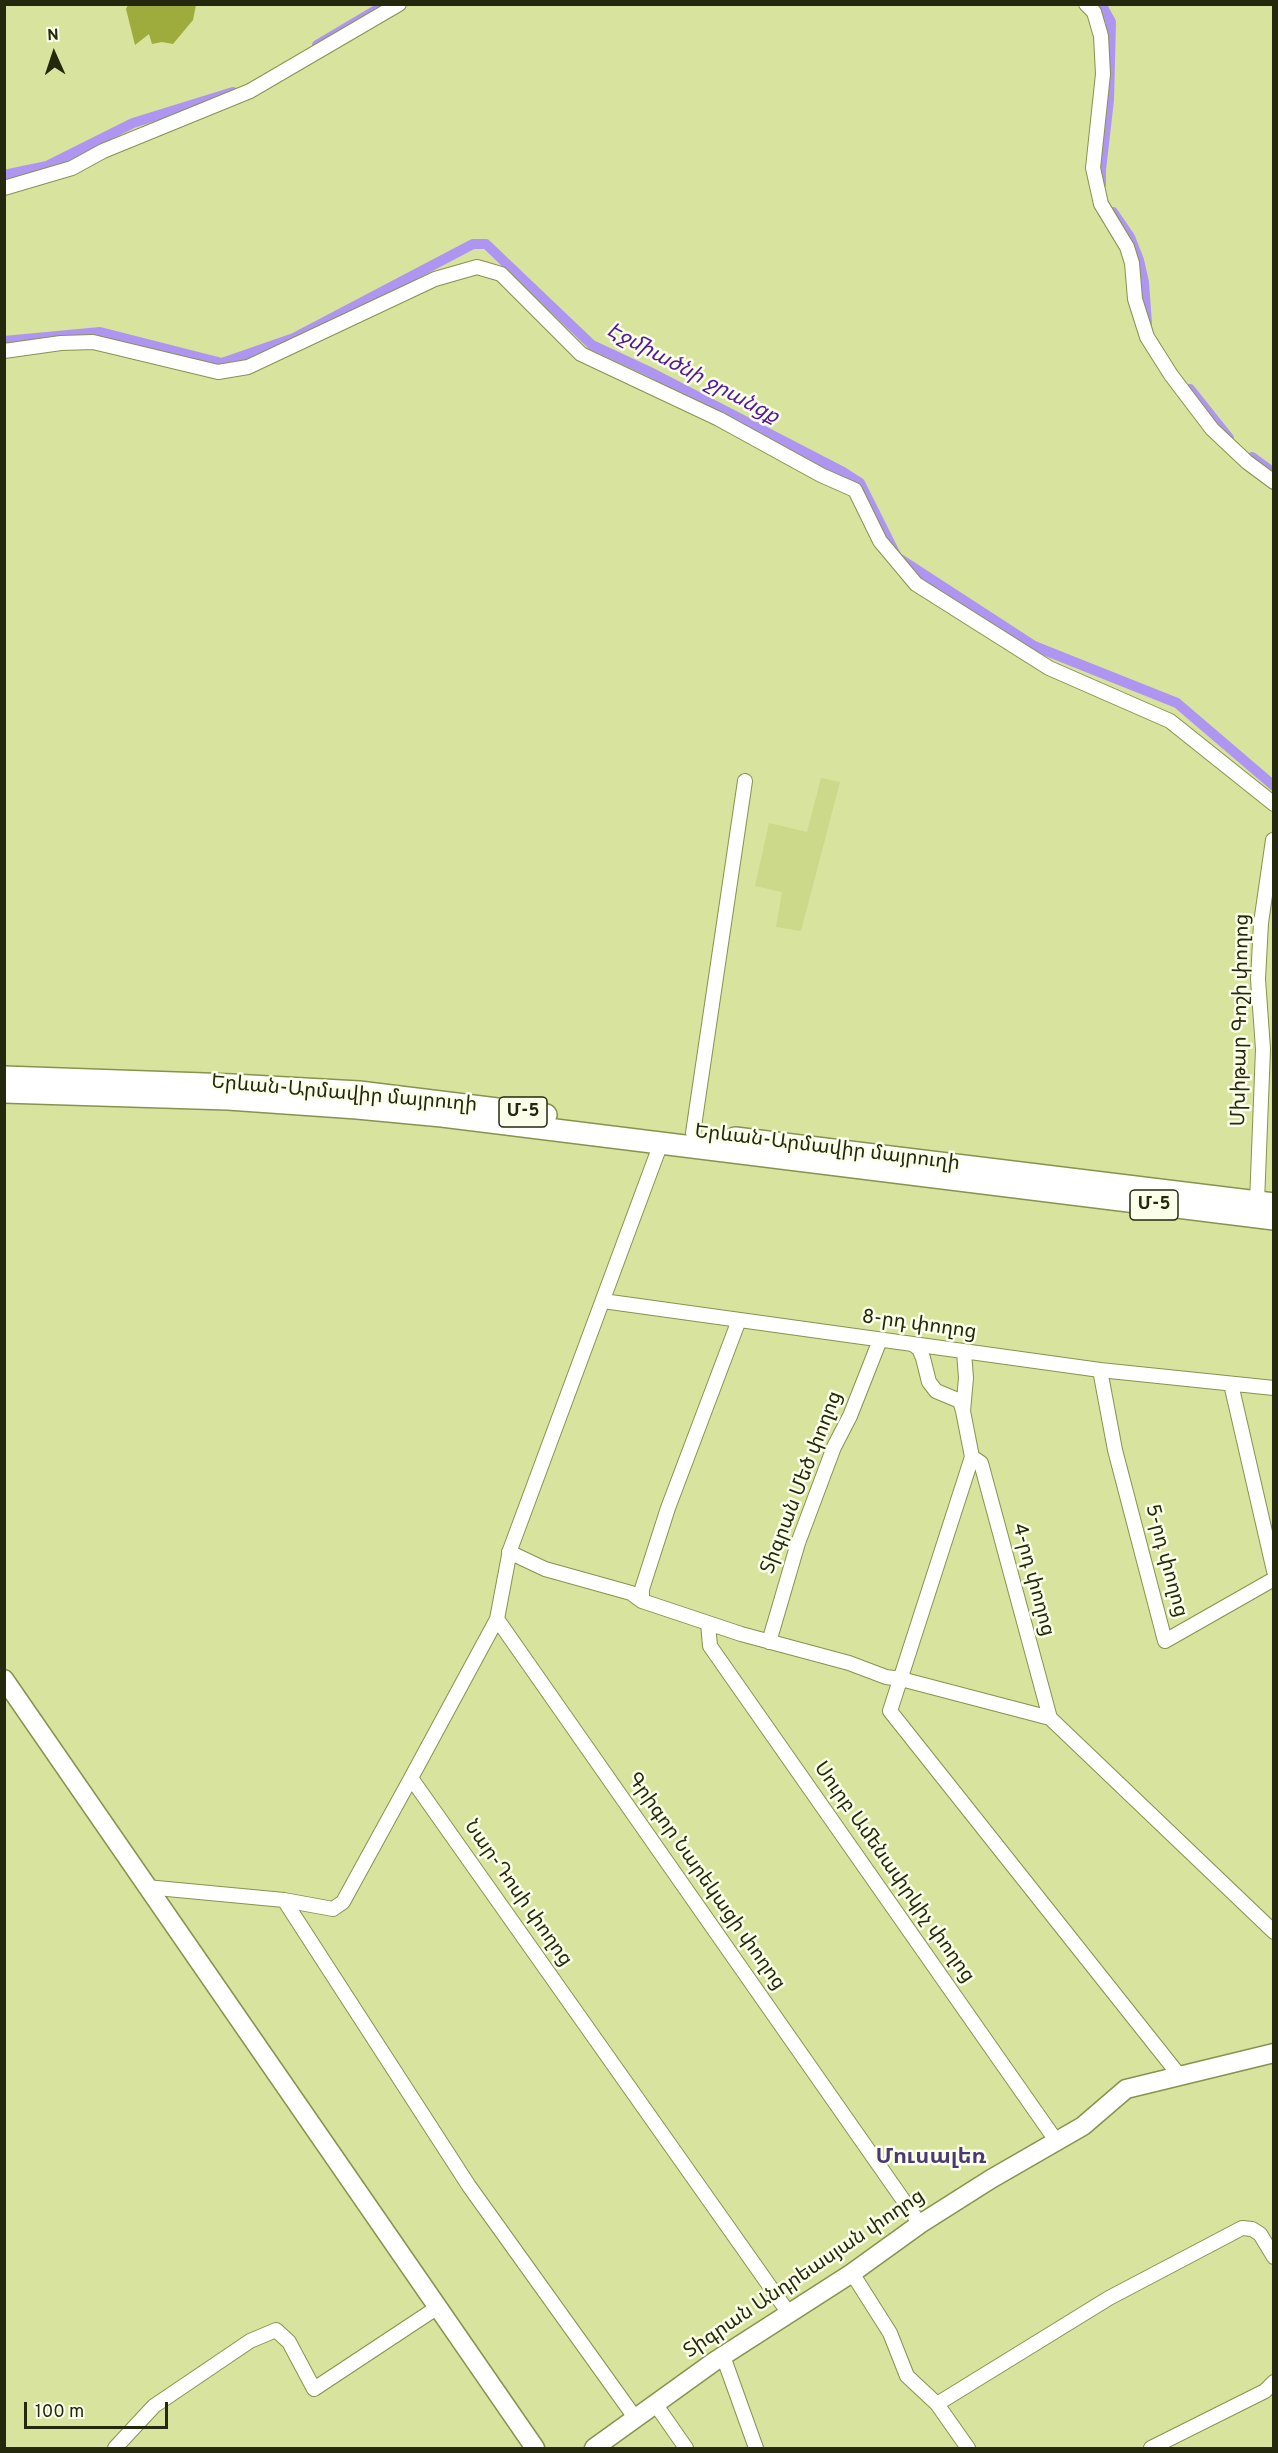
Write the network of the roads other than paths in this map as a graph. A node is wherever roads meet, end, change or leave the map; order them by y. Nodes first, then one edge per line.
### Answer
1 (399, 4) edge
2 (1086, 4) edge
3 (4, 188) edge
4 (4, 351) edge
5 (1274, 482) edge
6 (745, 781) dead end
7 (1274, 804) edge
8 (1273, 840) edge
9 (4, 1077) edge
10 (4, 1092) edge
11 (693, 1133) junction
12 (661, 1143) junction
13 (1037, 1182) junction
14 (1265, 1203) edge
15 (1274, 1219) edge
16 (603, 1301) junction
17 (739, 1320) junction
18 (880, 1340) junction
19 (914, 1344) junction
20 (964, 1352) junction
21 (1100, 1370) junction
22 (1231, 1384) junction
23 (1274, 1388) edge
24 (963, 1411) junction
25 (972, 1456) junction
26 (510, 1551) junction
27 (1274, 1571) edge
28 (1274, 1579) edge
29 (642, 1601) junction
30 (497, 1619) junction
31 (708, 1623) junction
32 (769, 1642) junction
33 (901, 1678) junction
34 (4, 1679) edge
35 (1050, 1718) junction
36 (411, 1778) junction
37 (146, 1887) junction
38 (284, 1900) junction
39 (1274, 1932) edge
40 (1274, 2053) edge
41 (1179, 2075) junction
42 (1057, 2142) junction
43 (920, 2224) junction
44 (1274, 2257) edge
45 (852, 2273) junction
46 (438, 2307) junction
47 (788, 2312) junction
48 (723, 2356) junction
49 (1274, 2382) edge
50 (937, 2404) junction
51 (657, 2405) junction
52 (636, 2419) junction
53 (116, 2448) edge
54 (535, 2448) edge
55 (594, 2448) edge
56 (686, 2448) edge
57 (756, 2448) edge
58 (968, 2448) edge
59 (1151, 2448) edge

1 - 3 street
2 - 5 street
4 - 7 street
6 - 11 street
8 - 14 street, Մխիթար Գոշի փողոց
9 - 11 highway, Երևան-Արմավիր մայրուղի / Մ-5
10 - 12 highway, Երևան-Արմավիր մայրուղի / Մ-5
11 - 13 highway, Երևան-Արմավիր մայրուղի / Մ-5
12 - 13 highway, Երևան-Արմավիր մայրուղի / Մ-5
12 - 16 street
13 - 14 highway, Մ-5
13 - 15 highway, Մ-5
16 - 17 street, 8-րդ փողոց
16 - 26 street
17 - 18 street, 8-րդ փողոց
17 - 29 street
18 - 19 street, 8-րդ փողոց
18 - 32 street, Տիգրան Մեծ փողոց
19 - 20 street, 8-րդ փողոց
19 - 24 street
20 - 21 street, 8-րդ փողոց
20 - 24 street
21 - 22 street, 8-րդ փողոց
21 - 28 street, 5-րդ փողոց
22 - 23 street, 8-րդ փողոց
22 - 27 street
24 - 25 street
25 - 33 street
25 - 35 street, 4-րդ փողոց
26 - 29 street
26 - 30 street
29 - 31 street
30 - 36 street
30 - 43 street, Գրիգոր Նարեկացի փողոց
31 - 32 street
31 - 42 street, Սուրբ Ամենափրկիչ փողոց
32 - 33 street
33 - 35 street
33 - 41 street
34 - 37 main road
35 - 39 street
36 - 38 street
36 - 47 street, Նար-Դոսի փողոց
37 - 38 street
37 - 46 main road
38 - 52 street
40 - 41 main road, Տիգրան Անդրեասյան փողոց
41 - 42 main road, Տիգրան Անդրեասյան փողոց
42 - 43 main road, Տիգրան Անդրեասյան փողոց
43 - 45 main road, Տիգրան Անդրեասյան փողոց
44 - 50 street
45 - 47 main road, Տիգրան Անդրեասյան փողոց
45 - 50 street
46 - 53 street
46 - 54 main road
47 - 48 main road, Տիգրան Անդրեասյան փողոց
48 - 51 main road, Տիգրան Անդրեասյան փողոց
48 - 57 street
49 - 59 street
50 - 58 street
51 - 52 main road, Տիգրան Անդրեասյան փողոց
51 - 56 street
52 - 55 main road, Տիգրան Անդրեասյան փողոց

